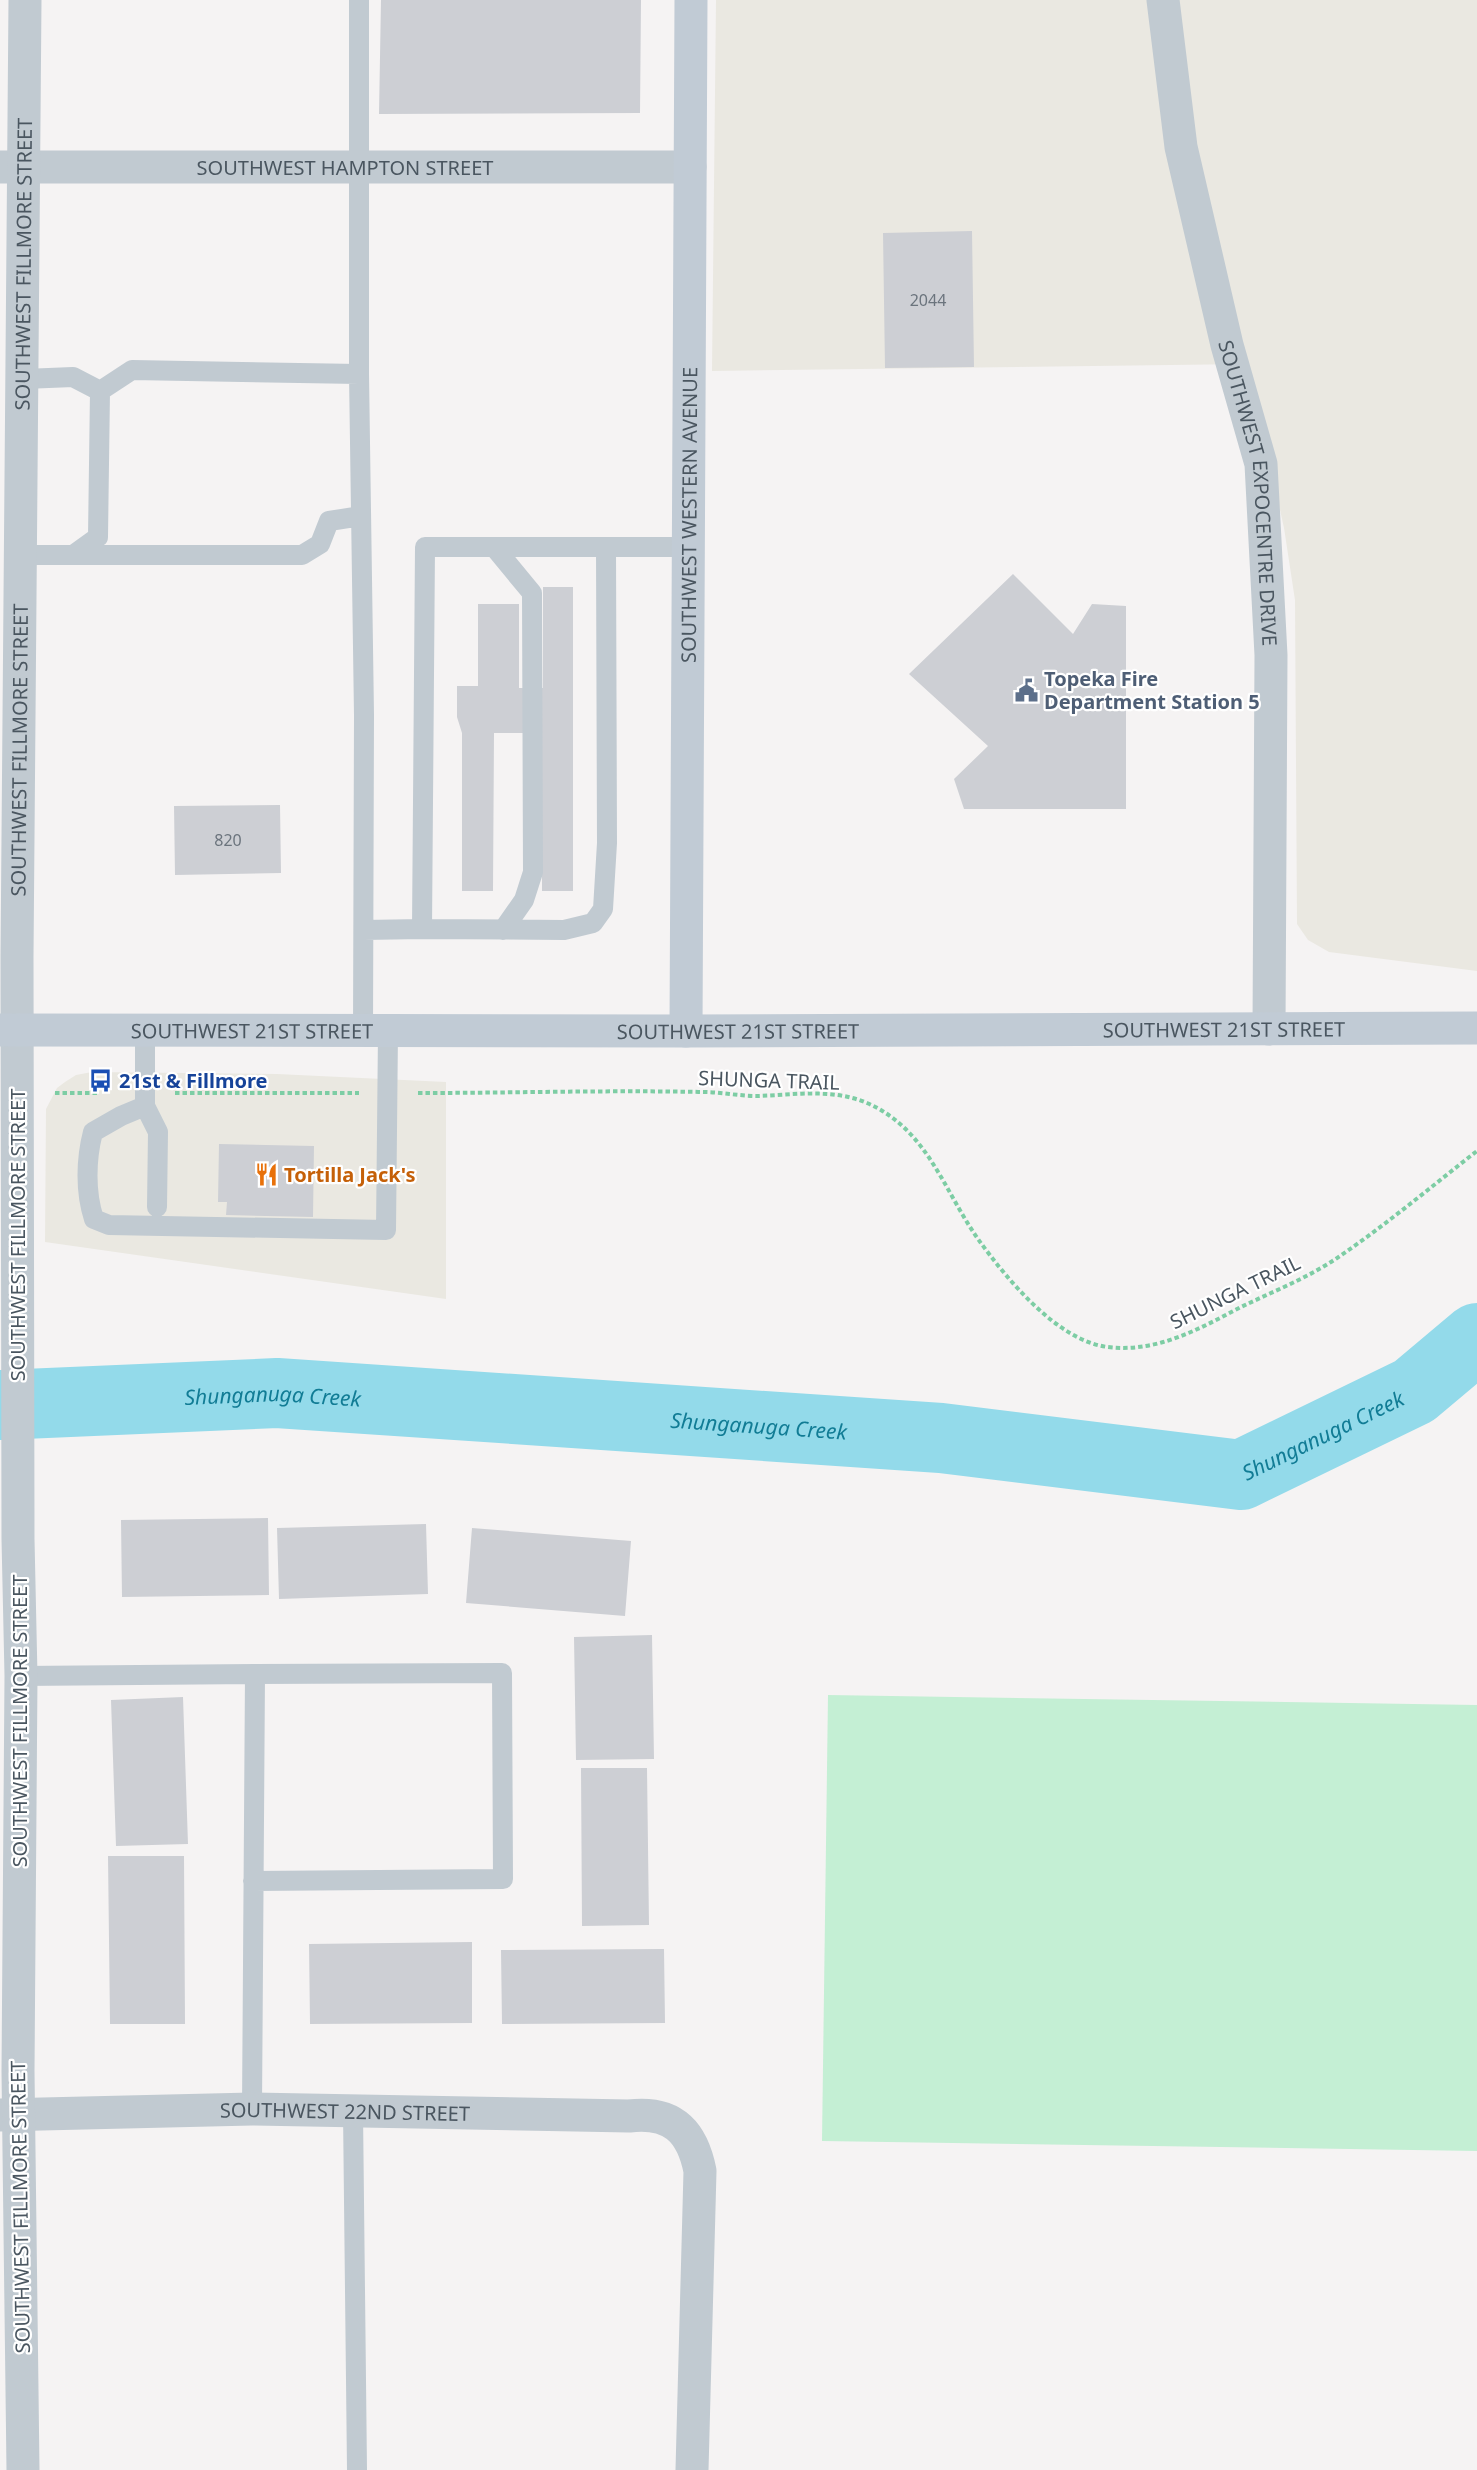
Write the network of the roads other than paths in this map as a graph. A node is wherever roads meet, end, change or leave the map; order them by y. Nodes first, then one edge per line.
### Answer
1 (25, 0) edge
2 (359, 0) edge
3 (690, 0) edge
4 (1163, 0) edge
5 (13, 168) edge
6 (359, 168) junction
7 (690, 168) junction
8 (359, 374) junction
9 (24, 379) junction
10 (100, 391) junction
11 (361, 516) junction
12 (494, 547) junction
13 (688, 547) junction
14 (606, 548) junction
15 (20, 555) junction
16 (73, 555) junction
17 (422, 929) junction
18 (364, 930) junction
19 (503, 930) junction
20 (1477, 1028) edge
21 (1269, 1029) junction
22 (8, 1030) edge
23 (145, 1030) junction
24 (376, 1031) junction
25 (686, 1031) junction
26 (145, 1100) junction
27 (157, 1208) dead end
28 (255, 1674) junction
29 (21, 1676) junction
30 (254, 1881) junction
31 (252, 2109) junction
32 (353, 2111) junction
33 (10, 2114) edge
34 (23, 2470) edge
35 (357, 2470) edge
36 (692, 2470) edge

1 - 5 street, SOUTHWEST FILLMORE STREET
2 - 6 lane
3 - 7 main road, SOUTHWEST WESTERN AVENUE
4 - 21 street, SOUTHWEST EXPOCENTRE DRIVE
5 - 6 street, SOUTHWEST HAMPTON STREET
5 - 9 street, SOUTHWEST FILLMORE STREET
6 - 7 street, SOUTHWEST HAMPTON STREET
6 - 8 lane
7 - 13 main road, SOUTHWEST WESTERN AVENUE
8 - 10 lane
8 - 11 lane
9 - 10 lane
9 - 15 street, SOUTHWEST FILLMORE STREET
10 - 16 lane
11 - 16 lane
11 - 18 lane
12 - 14 lane
12 - 17 lane
12 - 19 lane
13 - 14 lane
13 - 25 main road, SOUTHWEST WESTERN AVENUE
14 - 19 lane
15 - 16 lane
15 - 22 street, SOUTHWEST FILLMORE STREET
17 - 18 lane
17 - 19 lane
18 - 24 lane
20 - 21 main road, SOUTHWEST 21ST STREET
21 - 25 main road, SOUTHWEST 21ST STREET
22 - 23 main road, SOUTHWEST 21ST STREET
22 - 29 street, SOUTHWEST FILLMORE STREET
23 - 24 main road, SOUTHWEST 21ST STREET
23 - 26 lane
24 - 25 main road, SOUTHWEST 21ST STREET
24 - 26 lane
26 - 27 lane
28 - 29 lane
28 - 30 lane
28 - 30 lane
29 - 33 street, SOUTHWEST FILLMORE STREET
30 - 31 lane
31 - 32 street, SOUTHWEST 22ND STREET
31 - 33 street, SOUTHWEST 22ND STREET
32 - 35 lane
32 - 36 street, SOUTHWEST 22ND STREET
33 - 34 street, SOUTHWEST FILLMORE STREET

